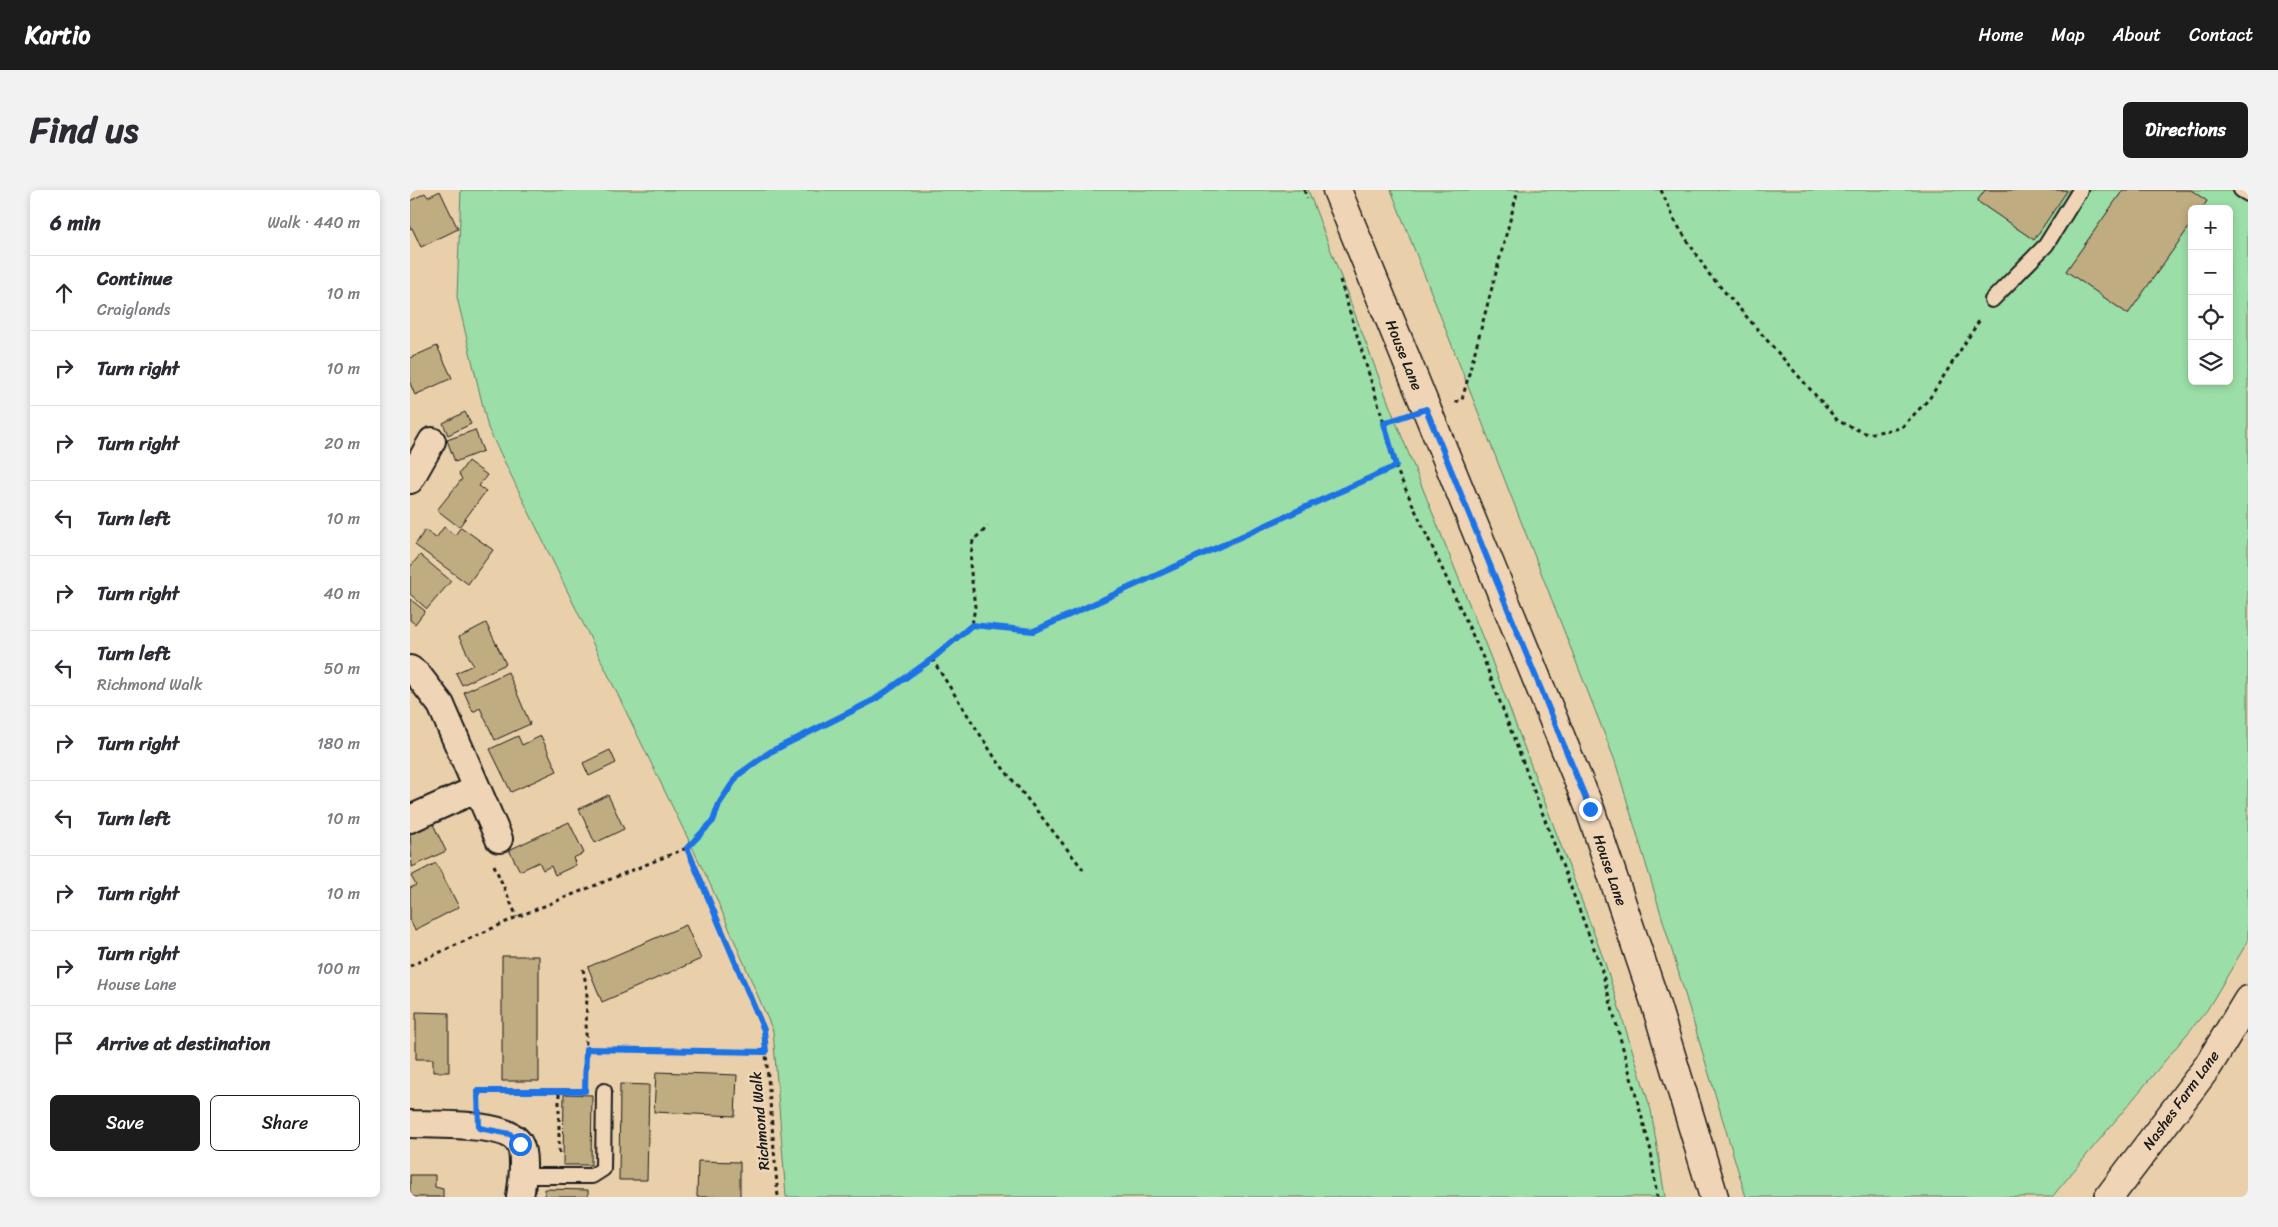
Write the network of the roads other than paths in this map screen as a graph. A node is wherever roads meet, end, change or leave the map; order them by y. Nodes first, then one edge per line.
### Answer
1 (1337, 190) edge
2 (2080, 190) edge
3 (2241, 190) edge
4 (2248, 194) edge
5 (1992, 300) road end
6 (432, 441) dead end
7 (410, 480) edge
8 (410, 669) edge
9 (476, 790) junction
10 (410, 818) edge
11 (499, 839) road end
12 (2248, 1000) edge
13 (604, 1091) dead end
14 (410, 1124) edge
15 (522, 1187) edge
16 (1714, 1197) edge
17 (2109, 1197) edge

1 - 16 street, House Lane
2 - 5 lane
3 - 4 lane
6 - 7 street
8 - 9 street
9 - 10 street
9 - 11 street
12 - 17 street, Nashes Farm Lane
13 - 15 lane
14 - 15 street

